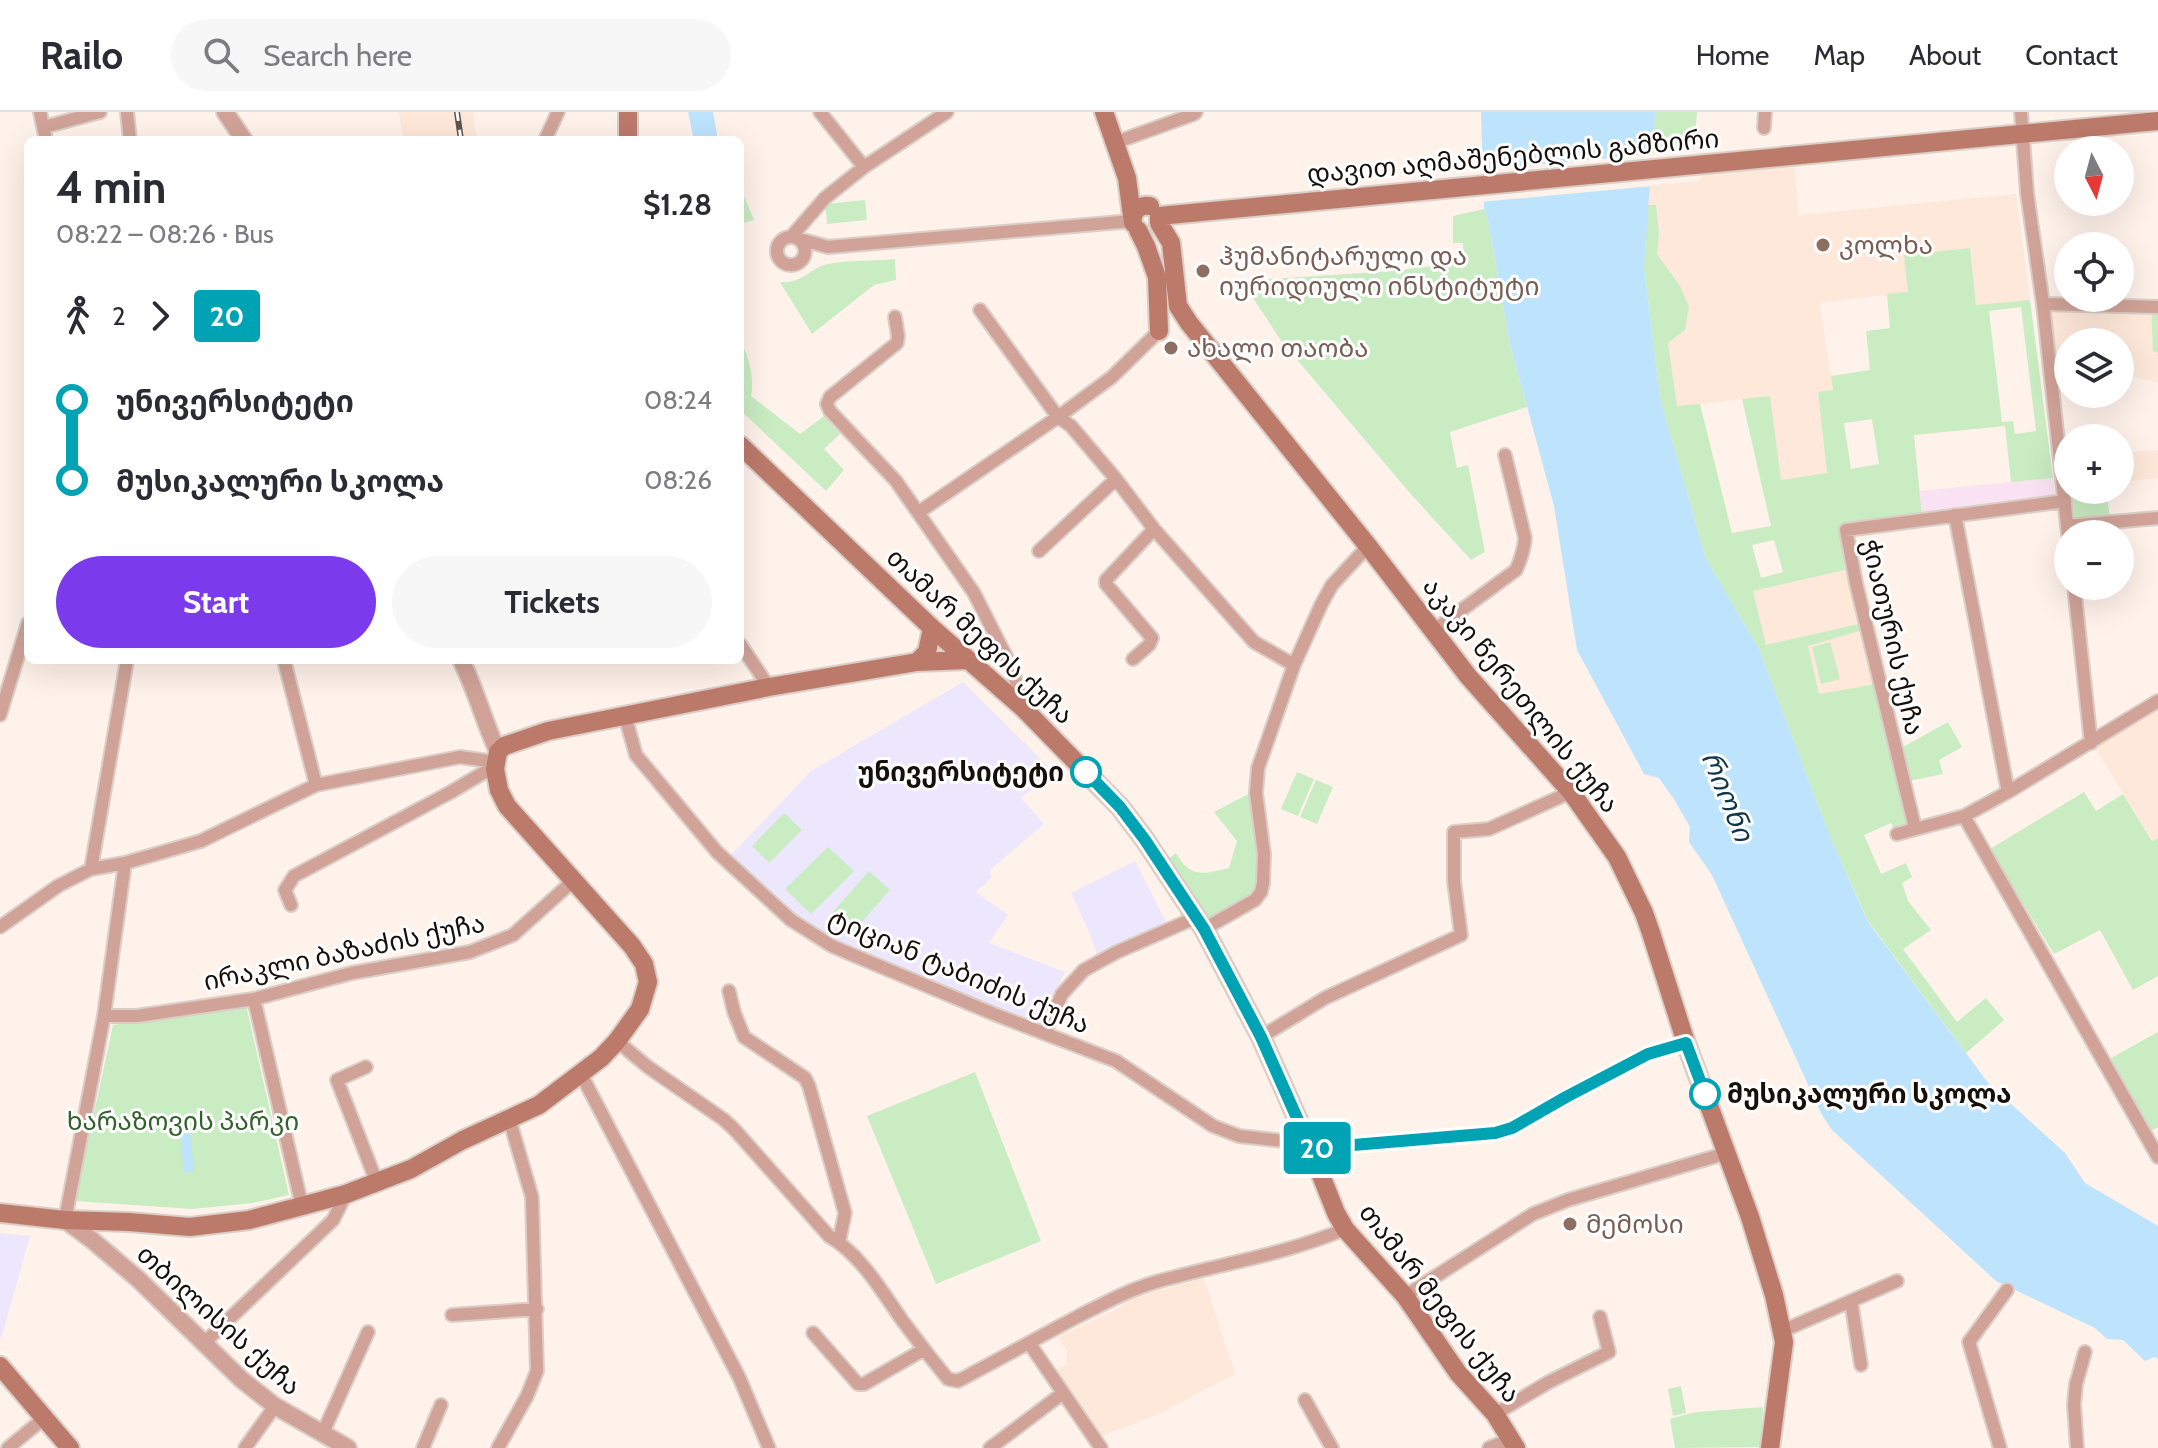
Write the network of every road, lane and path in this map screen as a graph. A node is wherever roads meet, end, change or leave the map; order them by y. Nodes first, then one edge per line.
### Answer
1 (40, 112) edge
2 (100, 112) edge
3 (127, 112) edge
4 (225, 112) edge
5 (558, 112) edge
6 (628, 112) edge
7 (820, 112) edge
8 (920, 112) edge
9 (947, 112) edge
10 (1104, 112) edge
11 (1765, 112) edge
12 (2021, 112) edge
13 (1195, 113) edge
14 (2158, 121) edge
15 (925, 125) junction
16 (1764, 128) dead end
17 (45, 133) edge
18 (2021, 134) junction
19 (130, 136) edge
20 (241, 136) edge
21 (547, 136) edge
22 (628, 136) edge
23 (1114, 143) junction
24 (864, 167) junction
25 (1127, 178) junction
26 (1156, 215) junction
27 (1134, 222) junction
28 (793, 237) junction
29 (828, 247) junction
30 (800, 261) junction
31 (2043, 304) junction
32 (1178, 306) junction
33 (2158, 307) edge
34 (980, 310) dead end
35 (895, 317) dead end
36 (1159, 331) junction
37 (1058, 417) junction
38 (2056, 424) edge
39 (744, 449) edge
40 (1505, 455) dead end
41 (1116, 479) junction
42 (2054, 502) edge
43 (919, 512) junction
44 (1955, 515) junction
45 (2158, 518) edge
46 (2134, 521) edge
47 (1154, 529) junction
48 (1368, 546) junction
49 (1039, 551) dead end
50 (2076, 600) edge
51 (932, 628) junction
52 (1433, 631) junction
53 (24, 636) edge
54 (744, 650) edge
55 (1133, 659) dead end
56 (967, 660) junction
57 (917, 662) junction
58 (126, 664) edge
59 (285, 664) edge
60 (463, 664) edge
61 (1294, 665) junction
62 (769, 687) junction
63 (2158, 701) edge
64 (1023, 708) junction
65 (0, 715) edge
66 (625, 716) junction
67 (2091, 743) junction
68 (496, 761) junction
69 (316, 785) junction
70 (1571, 792) junction
71 (2008, 792) junction
72 (1964, 816) junction
73 (1915, 828) junction
74 (1897, 834) dead end
75 (125, 863) junction
76 (91, 869) junction
77 (573, 881) junction
78 (291, 905) dead end
79 (1200, 923) junction
80 (0, 927) edge
81 (729, 991) dead end
82 (254, 999) junction
83 (104, 1016) junction
84 (1045, 1032) junction
85 (1261, 1037) junction
86 (617, 1041) junction
87 (1686, 1043) junction
88 (366, 1067) dead end
89 (581, 1074) junction
90 (509, 1118) junction
91 (1309, 1145) junction
92 (1727, 1153) junction
93 (2158, 1157) edge
94 (377, 1183) junction
95 (346, 1194) junction
96 (302, 1206) junction
97 (0, 1213) edge
98 (65, 1220) junction
99 (1345, 1229) junction
100 (839, 1242) junction
101 (1897, 1281) dead end
102 (2007, 1290) dead end
103 (1405, 1296) junction
104 (1851, 1301) junction
105 (537, 1309) junction
106 (452, 1315) dead end
107 (1600, 1317) dead end
108 (1854, 1322) dead end
109 (1782, 1331) junction
110 (368, 1332) dead end
111 (813, 1333) dead end
112 (204, 1343) junction
113 (1029, 1343) junction
114 (923, 1350) junction
115 (2085, 1352) dead end
116 (0, 1366) edge
117 (1063, 1393) junction
118 (1305, 1400) dead end
119 (441, 1405) dead end
120 (275, 1406) junction
121 (1495, 1414) junction
122 (43, 1419) junction
123 (322, 1435) junction
124 (1514, 1443) edge
125 (8, 1448) edge
126 (70, 1448) edge
127 (245, 1448) edge
128 (348, 1448) edge
129 (423, 1448) edge
130 (498, 1448) edge
131 (767, 1448) edge
132 (990, 1448) edge
133 (1101, 1448) edge
134 (1332, 1448) edge
135 (1489, 1448) edge
136 (1770, 1448) edge
137 (2000, 1448) edge
138 (2077, 1448) edge

1 - 17 street
2 - 17 street
3 - 19 street
4 - 20 street
5 - 21 street
6 - 22 main road
7 - 24 street
8 - 15 street
9 - 15 street
10 - 23 main road, აკაკი წერეთლის ქუჩა
11 - 16 street
12 - 18 street
13 - 23 street
14 - 18 main road, დავით აღმაშენებლის გამზირი
15 - 24 street
18 - 26 main road, დავით აღმაშენებლის გამზირი
18 - 31 street
23 - 25 main road, აკაკი წერეთლის ქუჩა
24 - 28 street
25 - 26 main road, აკაკი წერეთლის ქუჩა
25 - 27 main road, აკაკი წერეთლის ქუჩა
26 - 27 main road, დავით აღმაშენებლის გამზირი
26 - 32 main road, აკაკი წერეთლის ქუჩა
27 - 29 street
27 - 36 main road, აკაკი წერეთლის ქუჩა
28 - 29 street
28 - 30 street
28 - 30 street
29 - 30 street
31 - 33 street
31 - 38 street
32 - 36 main road
32 - 48 main road, აკაკი წერეთლის ქუჩა
34 - 37 street
35 - 43 street
36 - 37 street
37 - 41 street
37 - 43 street
39 - 51 main road, თამარ მეფის ქუჩა
40 - 52 street
41 - 47 street
41 - 49 street
42 - 44 street, ჭიათურის ქუჩა
43 - 64 street
44 - 71 street
44 - 73 street, ჭიათურის ქუჩა
45 - 46 street
47 - 55 street
47 - 61 street
48 - 52 main road, აკაკი წერეთლის ქუჩა
48 - 61 street
50 - 67 street
51 - 56 main road, თამარ მეფის ქუჩა
51 - 57 main road
52 - 70 main road, აკაკი წერეთლის ქუჩა
53 - 65 street
54 - 62 street
56 - 57 main road
56 - 64 main road, თამარ მეფის ქუჩა
57 - 62 main road
58 - 76 street
59 - 69 street
60 - 68 street
61 - 79 street
62 - 66 main road
63 - 67 street
64 - 79 main road, თამარ მეფის ქუჩა
66 - 68 main road
66 - 84 street, ტიციან ტაბიძის ქუჩა
67 - 71 street
68 - 69 street
68 - 77 main road
68 - 78 street
69 - 75 street
70 - 85 street
70 - 87 main road, აკაკი წერეთლის ქუჩა
71 - 72 street
72 - 73 street
72 - 93 street
73 - 74 street
75 - 76 street
75 - 83 street
76 - 80 street
77 - 82 street, ირაკლი ბაზაძის ქუჩა
77 - 86 main road
79 - 84 street
79 - 85 main road, თამარ მეფის ქუჩა
81 - 100 street
82 - 83 street, ირაკლი ბაზაძის ქუჩა
82 - 96 street
83 - 98 street
84 - 91 street, ტიციან ტაბიძის ქუჩა
85 - 91 main road, თამარ მეფის ქუჩა
86 - 89 main road
86 - 100 street
87 - 91 street, ტიციან ტაბიძის ქუჩა
87 - 92 main road, აკაკი წერეთლის ქუჩა
88 - 94 street
89 - 90 main road
89 - 131 street
90 - 94 main road
90 - 105 street
91 - 99 main road, თამარ მეფის ქუჩა
92 - 103 street
92 - 109 main road, აკაკი წერეთლის ქუჩა
94 - 95 main road
95 - 96 main road
95 - 112 street
96 - 98 main road
97 - 98 main road
98 - 112 street, თბილისის ქუჩა
99 - 103 main road, თამარ მეფის ქუჩა
99 - 113 street
100 - 114 street
101 - 104 street
102 - 137 street
103 - 121 main road, თამარ მეფის ქუჩა
104 - 108 street
104 - 109 street
105 - 106 street
105 - 130 street
107 - 121 street
109 - 136 main road, აკაკი წერეთლის ქუჩა
110 - 123 street
111 - 114 street
112 - 120 street, თბილისის ქუჩა
113 - 114 street
113 - 117 street
115 - 138 street
116 - 122 main road
117 - 132 street
117 - 133 street
118 - 134 street
119 - 129 street
120 - 123 street, თბილისის ქუჩა
120 - 127 street
121 - 124 main road, თამარ მეფის ქუჩა
122 - 125 street
122 - 126 main road
123 - 128 street, თბილისის ქუჩა
124 - 135 street

